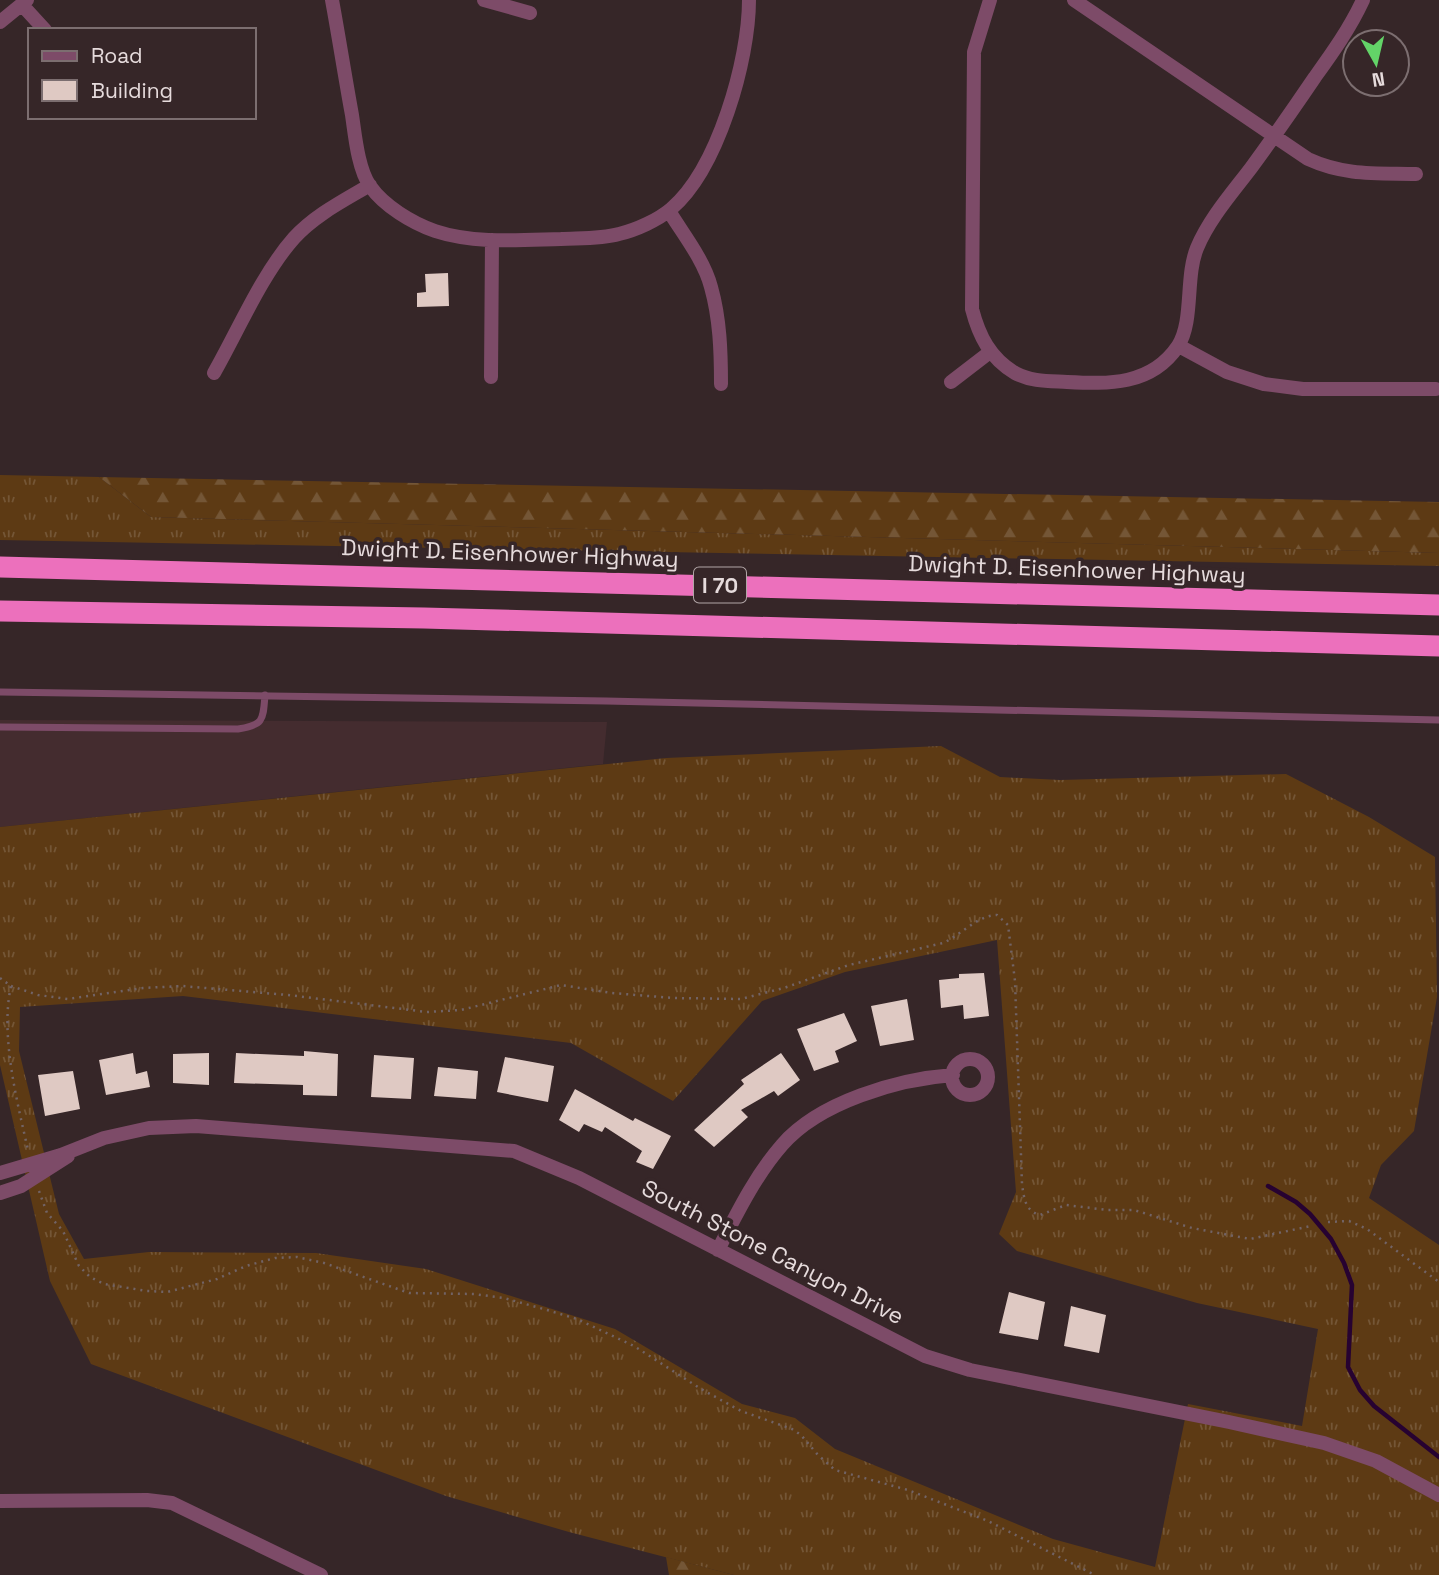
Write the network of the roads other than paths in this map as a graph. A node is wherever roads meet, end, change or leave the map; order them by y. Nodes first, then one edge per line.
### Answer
1 (332, 0) edge
2 (484, 0) edge
3 (749, 0) edge
4 (990, 0) edge
5 (1363, 0) edge
6 (25, 3) edge
7 (1083, 3) edge
8 (530, 13) dead end
9 (0, 22) edge
10 (44, 28) edge
11 (1274, 137) junction
12 (1416, 174) dead end
13 (370, 185) junction
14 (669, 211) junction
15 (492, 240) junction
16 (1179, 346) junction
17 (990, 352) junction
18 (214, 373) dead end
19 (491, 377) dead end
20 (951, 382) dead end
21 (721, 384) dead end
22 (1436, 389) dead end
23 (0, 567) edge
24 (1439, 605) edge
25 (0, 611) edge
26 (1439, 646) edge
27 (0, 692) edge
28 (265, 695) junction
29 (1439, 720) edge
30 (0, 727) edge
31 (953, 1075) dead end
32 (78, 1149) junction
33 (0, 1173) edge
34 (0, 1193) edge
35 (718, 1250) junction
36 (1439, 1495) edge
37 (0, 1501) edge
38 (321, 1575) edge

1 - 13 street
2 - 8 street
3 - 14 street
4 - 17 street
5 - 11 street
6 - 9 street
6 - 10 street
7 - 11 street
11 - 12 street
11 - 16 street
13 - 15 street
13 - 18 street
14 - 15 street
14 - 21 street
15 - 19 street
16 - 17 street
16 - 22 street
17 - 20 street
23 - 24 highway, Dwight D. Eisenhower Highway / I 70
25 - 26 highway, I 70
27 - 28 lane
28 - 29 lane
28 - 30 lane
31 - 35 street
32 - 33 street, South Stone Canyon Drive
32 - 34 street, South Stone Canyon Drive
32 - 35 street, South Stone Canyon Drive
35 - 36 street, South Stone Canyon Drive
37 - 38 street

